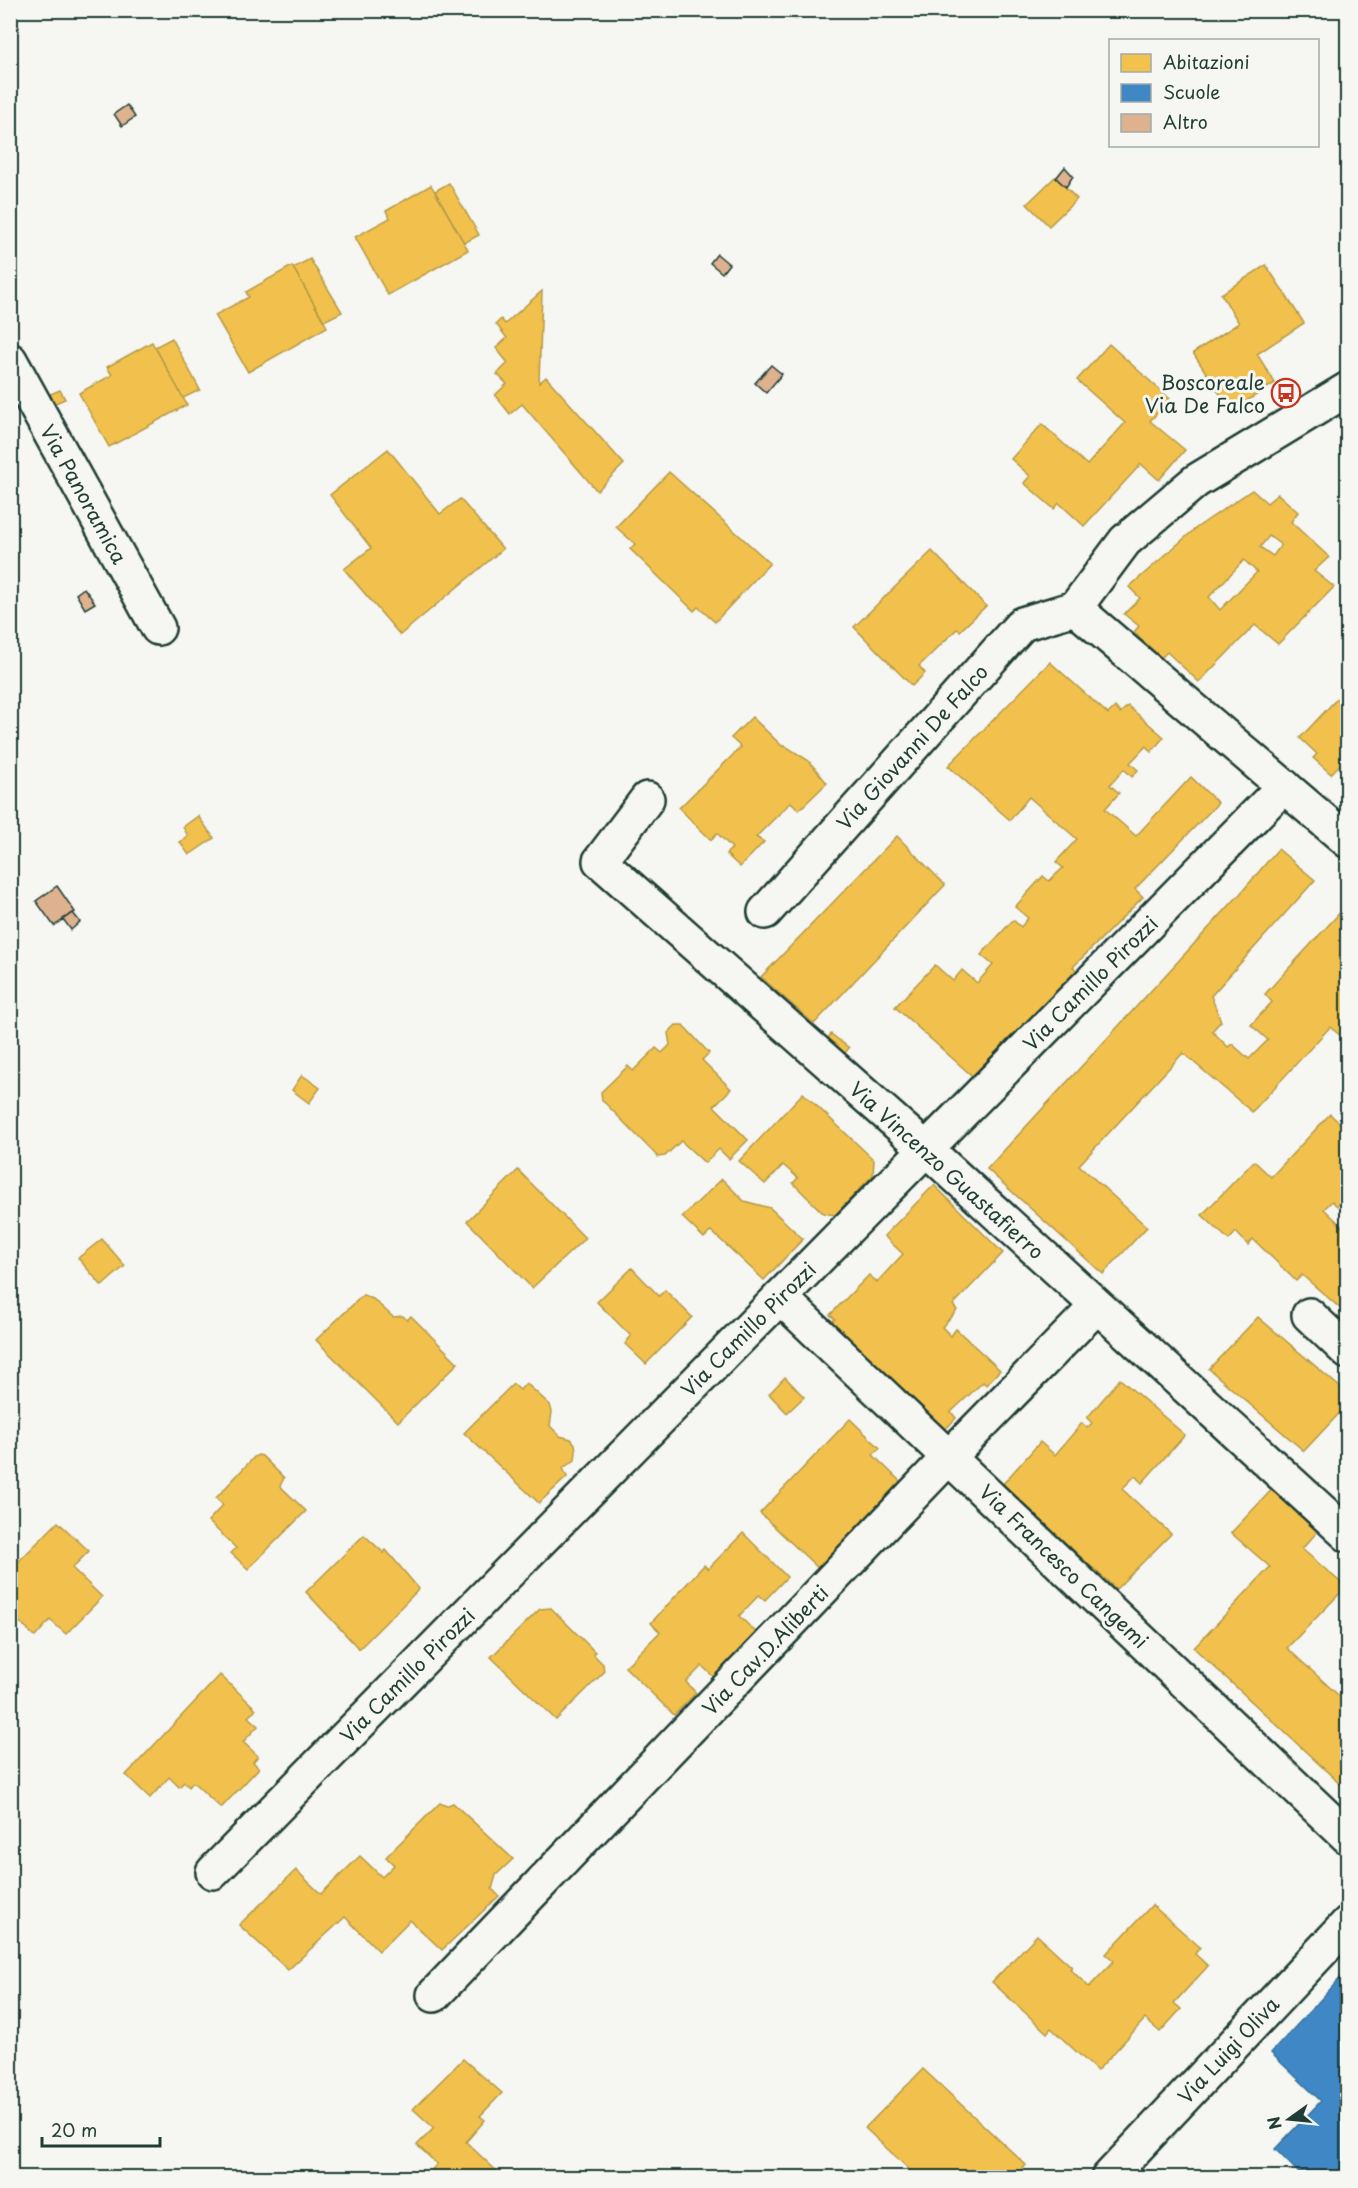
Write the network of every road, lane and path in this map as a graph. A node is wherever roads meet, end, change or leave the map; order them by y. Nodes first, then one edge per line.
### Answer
1 (10, 360) edge
2 (1347, 389) edge
3 (1075, 608) junction
4 (158, 628) dead end
5 (1284, 786) junction
6 (647, 799) dead end
7 (1347, 841) edge
8 (765, 912) dead end
9 (926, 1149) junction
10 (780, 1297) junction
11 (1097, 1306) junction
12 (1309, 1315) dead end
13 (1347, 1352) edge
14 (949, 1457) junction
15 (1347, 1535) edge
16 (1347, 1837) edge
17 (213, 1872) dead end
18 (1347, 1923) edge
19 (434, 1995) dead end
20 (1108, 2178) edge

1 - 4 street, Via Panoramica
2 - 3 street
3 - 5 street
3 - 8 street, Via Giovanni De Falco
5 - 7 street
5 - 9 street, Via Camillo Pirozzi
6 - 9 street, Via Vincenzo Guastafierro
9 - 10 street, Via Camillo Pirozzi
9 - 11 street, Via Vincenzo Guastafierro
10 - 14 street, Via Francesco Cangemi
10 - 17 street, Via Camillo Pirozzi
11 - 14 street, Via Cav.D.Aliberti
11 - 15 street, Via Vincenzo Guastafierro
12 - 13 street
14 - 16 street, Via Francesco Cangemi
14 - 19 street, Via Cav.D.Aliberti
18 - 20 street, Via Luigi Oliva

